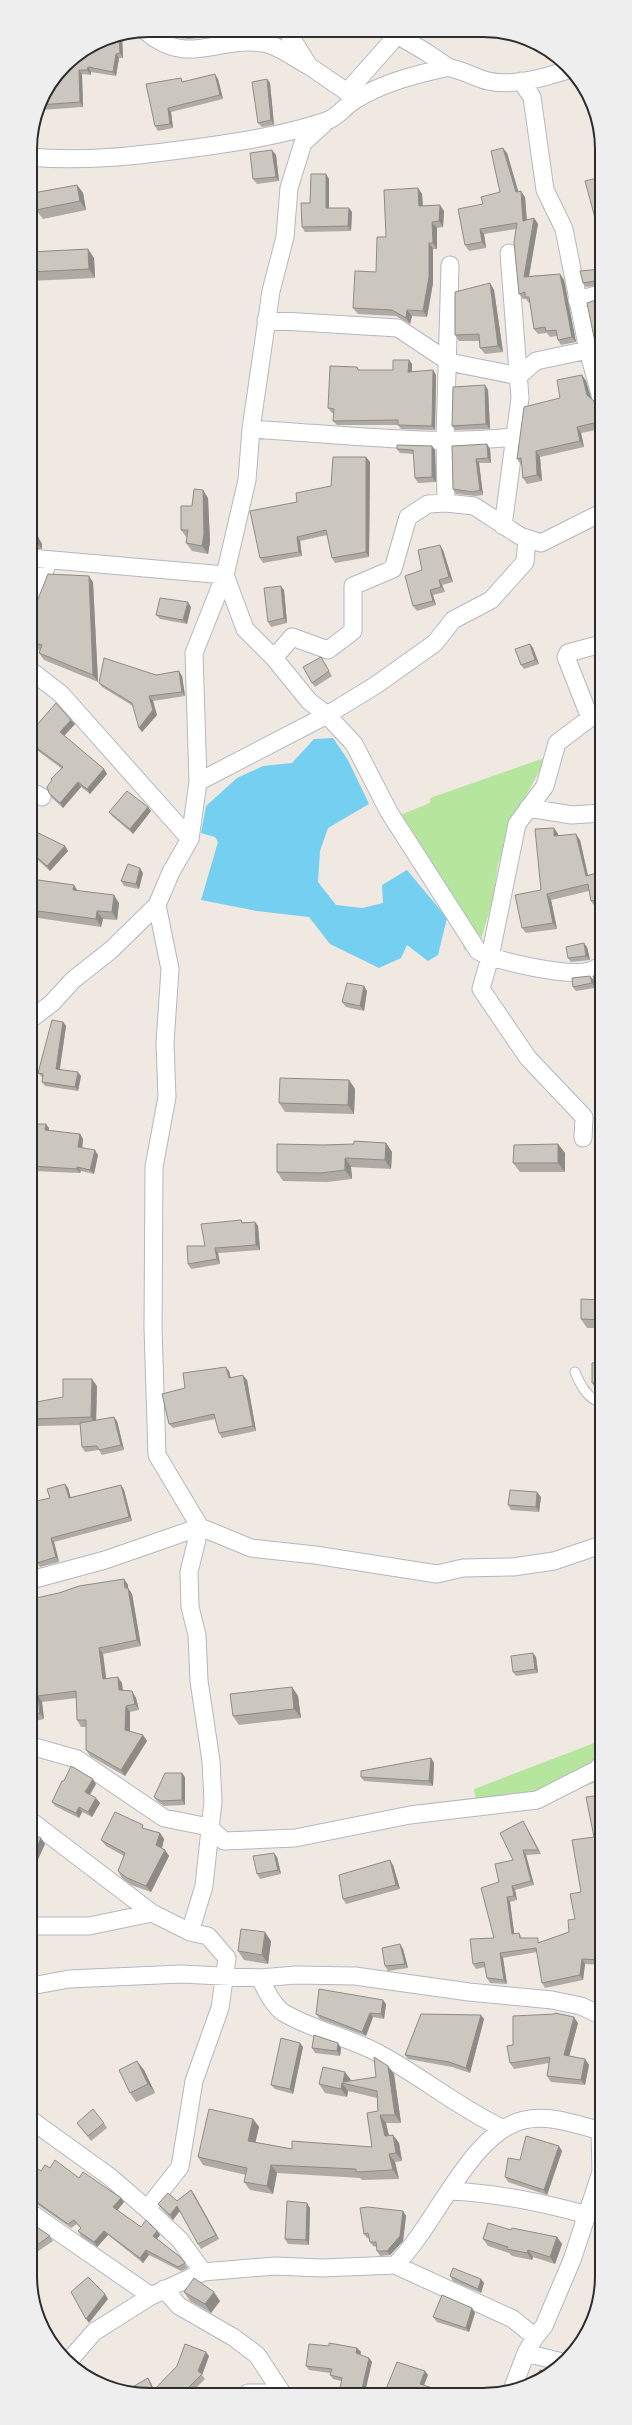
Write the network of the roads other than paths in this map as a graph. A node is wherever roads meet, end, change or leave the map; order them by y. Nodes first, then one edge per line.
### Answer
1 (154, 37) edge
2 (291, 37) edge
3 (397, 37) edge
4 (404, 37) edge
5 (309, 66) junction
6 (448, 67) junction
7 (564, 72) edge
8 (521, 81) junction
9 (350, 96) junction
10 (327, 121) junction
11 (37, 158) edge
12 (509, 253) dead end
13 (450, 265) dead end
14 (595, 296) edge
15 (577, 300) junction
16 (266, 320) junction
17 (588, 350) junction
18 (448, 362) junction
19 (519, 376) junction
20 (595, 376) edge
21 (251, 429) junction
22 (514, 437) junction
23 (445, 440) junction
24 (446, 503) junction
25 (595, 516) edge
26 (503, 526) junction
27 (527, 539) junction
28 (37, 559) edge
29 (48, 560) junction
30 (225, 575) junction
31 (37, 593) edge
32 (595, 646) edge
33 (274, 658) junction
34 (37, 675) edge
35 (595, 714) edge
36 (327, 715) junction
37 (595, 717) edge
38 (198, 782) junction
39 (528, 808) junction
40 (595, 813) edge
41 (190, 839) junction
42 (157, 905) junction
43 (490, 957) junction
44 (595, 969) edge
45 (37, 1015) edge
46 (583, 1138) dead end
47 (575, 1372) dead end
48 (595, 1399) edge
49 (200, 1527) junction
50 (595, 1547) edge
51 (37, 1578) edge
52 (37, 1748) edge
53 (595, 1771) edge
54 (37, 1826) edge
55 (209, 1827) junction
56 (152, 1913) junction
57 (37, 1926) edge
58 (190, 1932) junction
59 (225, 1977) junction
60 (260, 1978) junction
61 (37, 1985) edge
62 (595, 2013) edge
63 (37, 2124) edge
64 (502, 2128) junction
65 (595, 2129) edge
66 (595, 2190) edge
67 (449, 2191) junction
68 (147, 2209) junction
69 (587, 2215) junction
70 (37, 2217) edge
71 (395, 2265) junction
72 (203, 2272) junction
73 (158, 2293) junction
74 (535, 2337) junction
75 (526, 2353) junction
76 (72, 2357) edge
77 (556, 2361) edge
78 (515, 2383) edge
79 (279, 2388) edge

1 - 5 street
2 - 5 street
3 - 9 street
4 - 6 street
5 - 9 street
6 - 8 street
6 - 9 street
7 - 8 street
8 - 15 street
9 - 10 street
10 - 11 street
10 - 16 street
12 - 19 street
13 - 18 street
14 - 15 street
15 - 17 street
16 - 18 street
16 - 21 street
17 - 19 street
17 - 20 street
18 - 19 street
18 - 23 street
19 - 22 street
21 - 23 street
21 - 30 street
22 - 23 street
22 - 26 street
23 - 24 street
24 - 26 street
24 - 33 street
25 - 27 street
26 - 27 street
27 - 36 street
28 - 29 street
29 - 30 street
29 - 31 street
30 - 33 street
30 - 38 street
32 - 35 street
33 - 36 street
34 - 41 street
36 - 38 street
36 - 43 street
37 - 39 street
38 - 41 street
39 - 40 street
39 - 43 street
41 - 42 street
42 - 45 street
42 - 49 street
43 - 44 street
43 - 46 street
47 - 48 lane
49 - 50 street
49 - 51 street
49 - 55 street
52 - 55 street
53 - 55 street
54 - 56 street
55 - 58 street
56 - 57 street
56 - 58 street
58 - 59 street
59 - 60 street
59 - 61 street
59 - 68 street
60 - 62 street
60 - 64 street
63 - 68 street
64 - 65 street
64 - 67 street
66 - 69 street
67 - 69 street
67 - 71 street
68 - 72 street
69 - 74 street
70 - 73 street
71 - 72 street
71 - 74 street
72 - 73 street
73 - 76 street
73 - 79 street
74 - 75 street
75 - 77 street
75 - 78 street

